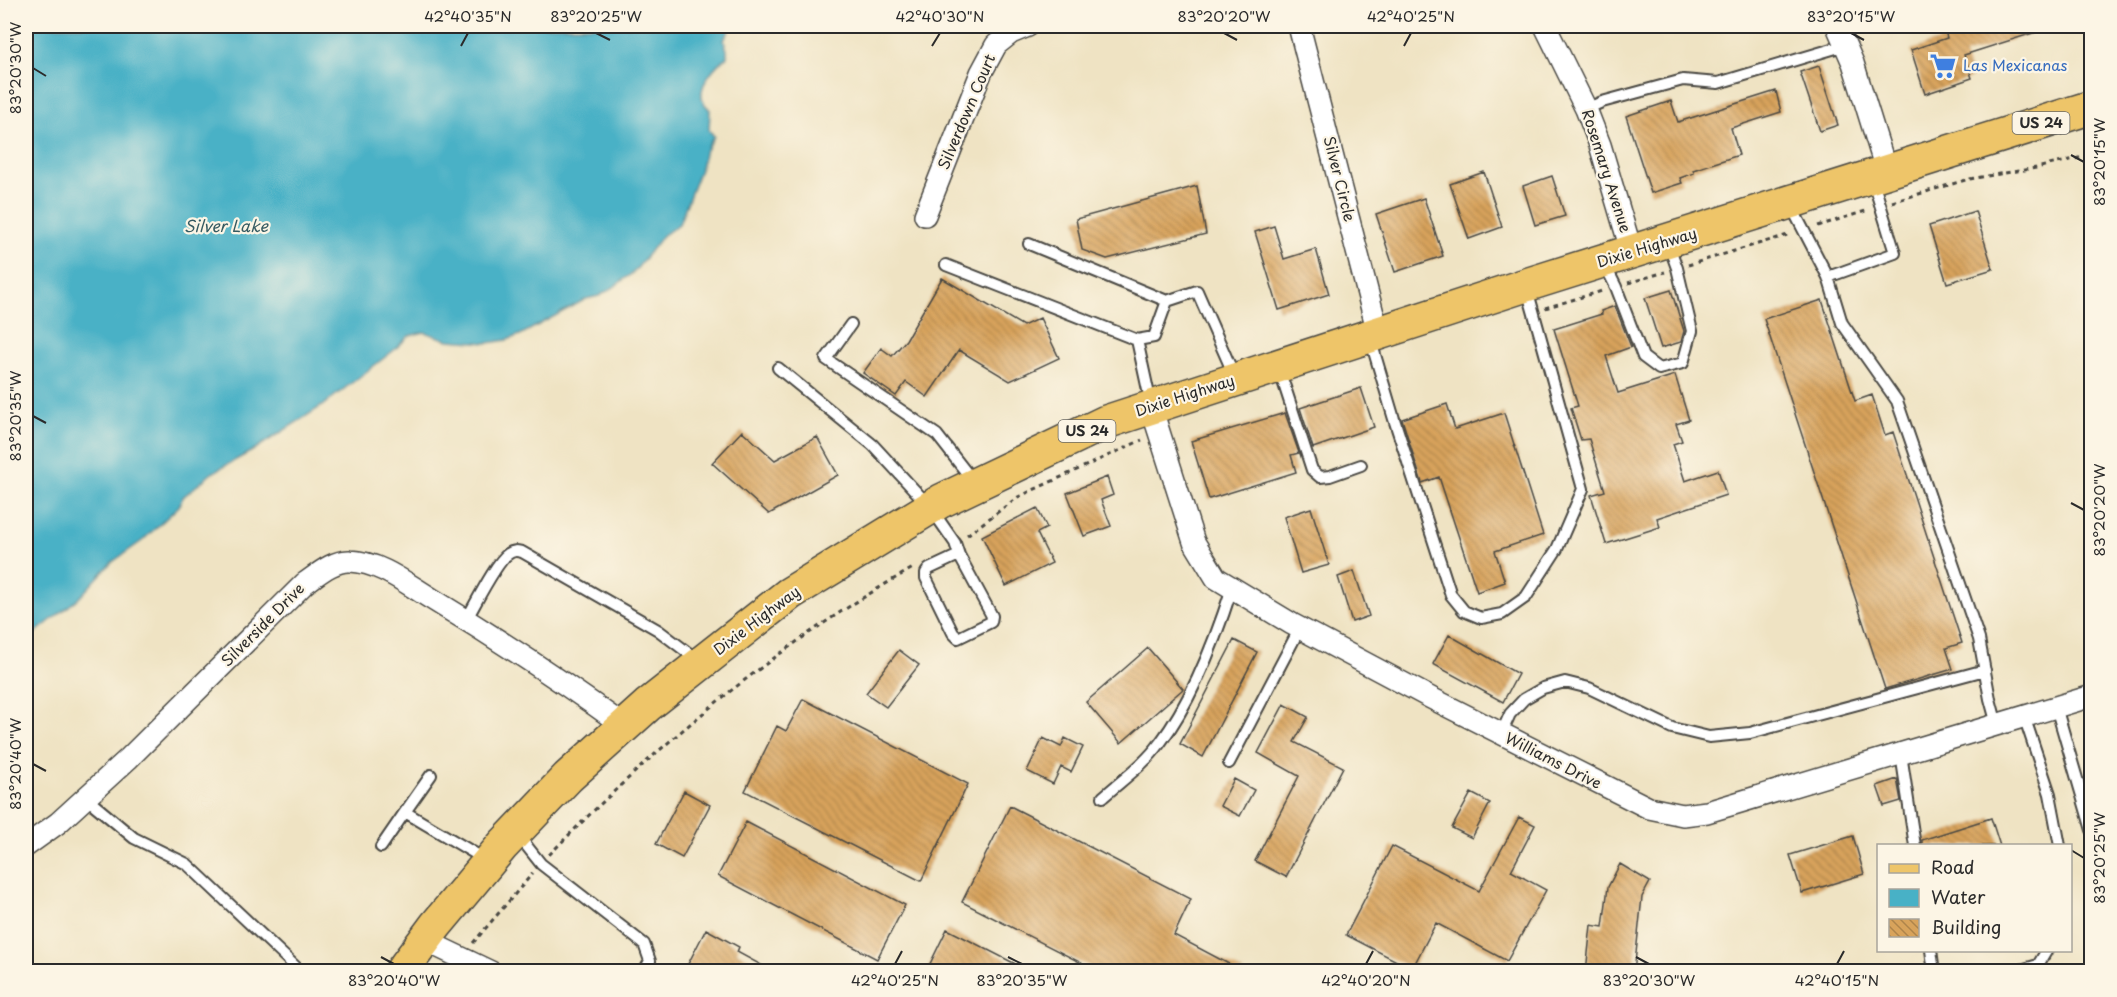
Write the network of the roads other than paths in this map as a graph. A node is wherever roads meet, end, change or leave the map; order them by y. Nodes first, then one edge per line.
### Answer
1 (1028, 26) edge
2 (1299, 26) edge
3 (1545, 26) edge
4 (1837, 26) edge
5 (1846, 45) junction
6 (2091, 107) edge
7 (1586, 109) junction
8 (1880, 185) junction
9 (925, 214) dead end
10 (1797, 217) junction
11 (1029, 244) dead end
12 (1672, 255) junction
13 (946, 265) dead end
14 (1617, 267) junction
15 (1827, 277) junction
16 (1529, 299) junction
17 (1167, 301) junction
18 (851, 324) dead end
19 (1374, 335) junction
20 (1137, 340) junction
21 (1278, 366) junction
22 (778, 368) dead end
23 (1236, 380) junction
24 (1151, 407) junction
25 (1361, 465) dead end
26 (975, 484) junction
27 (930, 507) junction
28 (959, 555) junction
29 (1232, 588) junction
30 (466, 620) junction
31 (1300, 628) junction
32 (702, 663) junction
33 (1985, 670) junction
34 (2091, 696) edge
35 (2056, 707) junction
36 (2024, 716) junction
37 (1997, 724) junction
38 (624, 726) junction
39 (1501, 734) junction
40 (1901, 754) junction
41 (1229, 763) dead end
42 (431, 775) dead end
43 (1102, 797) dead end
44 (86, 798) junction
45 (405, 812) junction
46 (2091, 830) edge
47 (515, 831) junction
48 (1915, 844) edge
49 (2060, 844) edge
50 (26, 846) edge
51 (381, 847) dead end
52 (488, 862) junction
53 (424, 940) junction
54 (1931, 952) edge
55 (2046, 952) edge
56 (488, 971) edge
57 (301, 972) edge
58 (401, 972) edge
59 (644, 972) edge
60 (1934, 972) edge
61 (2014, 972) edge

1 - 9 street, Silverdown Court
2 - 19 street, Silver Circle
3 - 7 street, Rosemary Avenue
4 - 5 street
5 - 7 lane
5 - 8 street
6 - 8 main road, Dixie Highway / US 24
7 - 14 street, Rosemary Avenue
8 - 10 main road, Dixie Highway / US 24
8 - 15 lane
10 - 12 main road, Dixie Highway / US 24
10 - 15 lane
11 - 17 lane
12 - 14 main road, Dixie Highway / US 24
12 - 14 lane
13 - 20 lane
14 - 16 main road, Dixie Highway / US 24
15 - 33 lane
16 - 19 main road, Dixie Highway / US 24
16 - 19 lane
17 - 20 lane
17 - 23 lane
18 - 26 lane
19 - 21 main road, Dixie Highway / US 24
20 - 24 lane
21 - 23 main road, Dixie Highway / US 24
21 - 25 lane
22 - 27 lane
23 - 24 main road, Dixie Highway / US 24
24 - 26 main road, Dixie Highway / US 24
24 - 29 street, Williams Drive
26 - 27 main road, Dixie Highway / US 24
27 - 28 lane
27 - 32 main road, Dixie Highway / US 24
28 - 28 lane
29 - 31 street, Williams Drive
29 - 43 lane
30 - 32 lane
30 - 38 street, Silverside Drive
30 - 44 street, Silverside Drive
31 - 39 street, Williams Drive
31 - 41 lane
32 - 38 main road, Dixie Highway / US 24
33 - 37 lane
33 - 39 lane
34 - 35 street, Williams Drive
35 - 36 street, Williams Drive
35 - 46 lane
36 - 37 street, Williams Drive
36 - 49 lane
37 - 40 street, Williams Drive
38 - 47 main road, Dixie Highway / US 24
39 - 40 street, Williams Drive
40 - 48 lane
42 - 45 lane
44 - 50 street, Silverside Drive
44 - 57 lane
45 - 51 lane
45 - 52 lane
47 - 52 main road, Dixie Highway / US 24
47 - 59 lane
52 - 53 main road, Dixie Highway / US 24
53 - 56 street
53 - 58 main road, Dixie Highway / US 24
54 - 60 lane
55 - 61 lane

